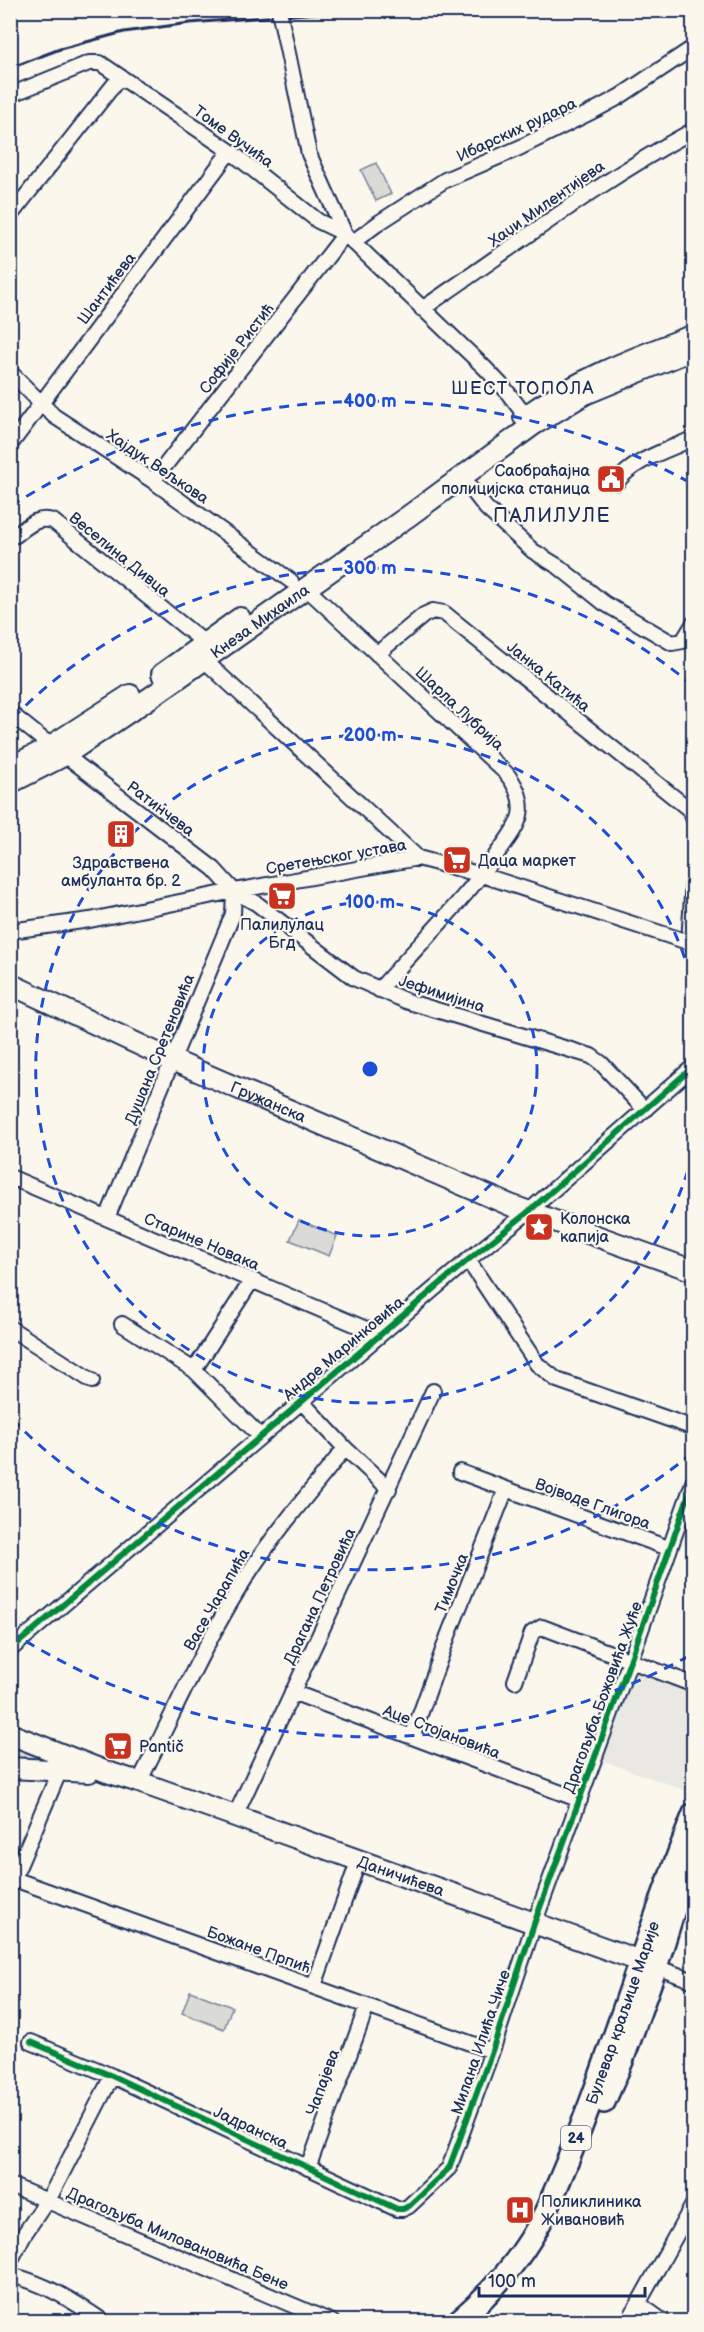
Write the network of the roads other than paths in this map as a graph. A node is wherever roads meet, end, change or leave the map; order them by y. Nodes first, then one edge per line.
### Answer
1 (279, 10) edge
2 (693, 47) edge
3 (120, 77) junction
4 (10, 95) edge
5 (693, 130) edge
6 (230, 151) junction
7 (331, 206) junction
8 (10, 216) edge
9 (318, 220) junction
10 (349, 238) junction
11 (422, 309) junction
12 (693, 335) edge
13 (693, 349) edge
14 (10, 372) edge
15 (41, 403) junction
16 (529, 421) junction
17 (693, 438) edge
18 (10, 445) edge
19 (461, 476) junction
20 (153, 481) junction
21 (617, 482) dead end
22 (10, 531) edge
23 (298, 584) junction
24 (693, 623) edge
25 (205, 652) junction
26 (377, 654) junction
27 (10, 713) edge
28 (58, 750) junction
29 (10, 767) edge
30 (10, 783) edge
31 (693, 820) edge
32 (418, 858) junction
33 (693, 864) edge
34 (482, 875) junction
35 (234, 891) junction
36 (10, 931) edge
37 (691, 944) edge
38 (10, 984) edge
39 (379, 990) junction
40 (172, 1060) junction
41 (693, 1066) edge
42 (645, 1110) junction
43 (10, 1177) edge
44 (528, 1212) junction
45 (107, 1218) junction
46 (468, 1260) junction
47 (693, 1271) edge
48 (252, 1280) junction
49 (122, 1324) dead end
50 (10, 1328) edge
51 (380, 1335) junction
52 (194, 1370) junction
53 (92, 1381) dead end
54 (433, 1391) dead end
55 (301, 1401) junction
56 (693, 1428) edge
57 (260, 1436) junction
58 (345, 1448) junction
59 (460, 1472) dead end
60 (693, 1480) edge
61 (388, 1489) junction
62 (506, 1489) junction
63 (668, 1548) junction
64 (10, 1650) edge
65 (630, 1661) junction
66 (515, 1681) dead end
67 (693, 1685) edge
68 (292, 1692) junction
69 (10, 1734) edge
70 (412, 1737) junction
71 (63, 1764) junction
72 (10, 1768) edge
73 (139, 1782) junction
74 (579, 1800) junction
75 (693, 1814) edge
76 (235, 1816) junction
77 (693, 1846) edge
78 (359, 1859) junction
79 (12, 1883) edge
80 (534, 1924) junction
81 (648, 1964) junction
82 (693, 1981) edge
83 (315, 1986) junction
84 (367, 2006) junction
85 (31, 2042) dead end
86 (492, 2051) junction
87 (111, 2076) junction
88 (308, 2168) junction
89 (449, 2168) joint
90 (10, 2185) edge
91 (46, 2201) junction
92 (693, 2204) edge
93 (10, 2262) edge
94 (10, 2275) edge
95 (639, 2304) junction
96 (104, 2322) edge
97 (332, 2322) edge
98 (457, 2322) edge
99 (479, 2322) edge
100 (628, 2322) edge
101 (664, 2322) edge

1 - 7 street, Томе Вучића, bridge
2 - 10 street, Ибарских рудара
3 - 4 street, Томе Вучића
3 - 6 street, Томе Вучића
3 - 8 street
5 - 11 street, Хаџи Милентијева
6 - 9 street, Томе Вучића
6 - 15 street, Шантићева
7 - 9 street
7 - 10 street, Томе Вучића
9 - 10 street, Томе Вучића
10 - 11 street, Томе Вучића
10 - 20 street, Софије Ристић
11 - 16 street, Томе Вучића
12 - 16 street, Кнеза Михаила
13 - 16 street, Кнеза Михаила
14 - 15 street, Хајдук Вељкова
15 - 18 street, Шантићева
15 - 20 street, Хајдук Вељкова
16 - 19 street, Кнеза Михаила
16 - 23 street, Кнеза Михаила
17 - 21 street
19 - 23 street, Кнеза Михаила
19 - 24 street
20 - 23 street, Хајдук Вељкова
22 - 25 street, Веселина Дивца
23 - 25 street, Кнеза Михаила
23 - 26 street, Шарла Лубрија
25 - 28 street, Кнеза Михаила
25 - 32 street
26 - 31 street, Јанка Катића
26 - 34 street, Шарла Лубрија
27 - 28 street, Ратинчева
28 - 29 street, Кнеза Михаила
28 - 30 street, Кнеза Михаила
28 - 35 street, Ратинчева
32 - 34 street, Сретењског устава
32 - 35 street, Сретењског устава
33 - 37 street
34 - 37 street, Сретењског устава
34 - 39 street, Шарла Лубрија
35 - 36 street, Сретењског устава
35 - 39 street, Јефимијина
35 - 40 street, Душана Сретеновића
38 - 40 street, Гружанска
39 - 42 street, Јефимијина
40 - 44 street, Гружанска
40 - 45 street, Душана Сретеновића
41 - 42 street, Андре Маринковића
42 - 44 street, Андре Маринковића
43 - 45 street, Старине Новака
44 - 46 street, Андре Маринковића
44 - 47 street, Гружанска
45 - 48 street, Старине Новака
46 - 51 street, Андре Маринковића
46 - 56 street
48 - 51 street, Старине Новака
48 - 52 street
49 - 52 street
50 - 53 street
51 - 55 street, Андре Маринковића
52 - 57 street
54 - 61 street, Драгана Петровића
55 - 57 street, Андре Маринковића
55 - 58 street
57 - 64 street, Андре Маринковића
58 - 61 street
58 - 73 street, Васе Чарапића
59 - 62 street
60 - 63 street, Драгољуба Божовића Жуће
61 - 68 street, Драгана Петровића
62 - 63 street, Војводе Глигора
62 - 70 street, Тимочка
63 - 65 street, Драгољуба Божовића Жуће
65 - 66 street
65 - 67 street
65 - 74 street, Драгољуба Божовића Жуће
68 - 70 street, Аце Стојановића
68 - 76 street, Драгана Петровића
69 - 71 street, Даничићева
70 - 74 street, Аце Стојановића
71 - 72 street, Даничићева
71 - 73 street, Даничићева
71 - 79 street
73 - 76 street, Даничићева
74 - 80 street, Драгољуба Божовића Жуће
75 - 81 main road, Булевар краљице Марије / 24
76 - 78 street, Даничићева
77 - 81 main road, Булевар краљице Марије / 24
78 - 80 street, Даничићева
78 - 83 street
79 - 83 street, Божане Прпић
80 - 81 street, Даничићева
80 - 86 street, Милана Илића Чиче
81 - 82 street, Даничићева
81 - 98 main road, Булевар краљице Марије / 24
81 - 99 main road, Булевар краљице Марије / 24
83 - 84 street, Божане Прпић
84 - 86 street, Божане Прпић
84 - 88 street, Чапајева
85 - 87 street, Јадранска
86 - 89 street, Милана Илића Чиче
87 - 88 street, Јадранска
87 - 91 street
88 - 89 street, Јадранска
90 - 91 street, Драгољуба Миловановића Бене
91 - 93 street
91 - 97 street, Драгољуба Миловановића Бене
92 - 95 street
94 - 96 street
95 - 100 street
95 - 101 street

